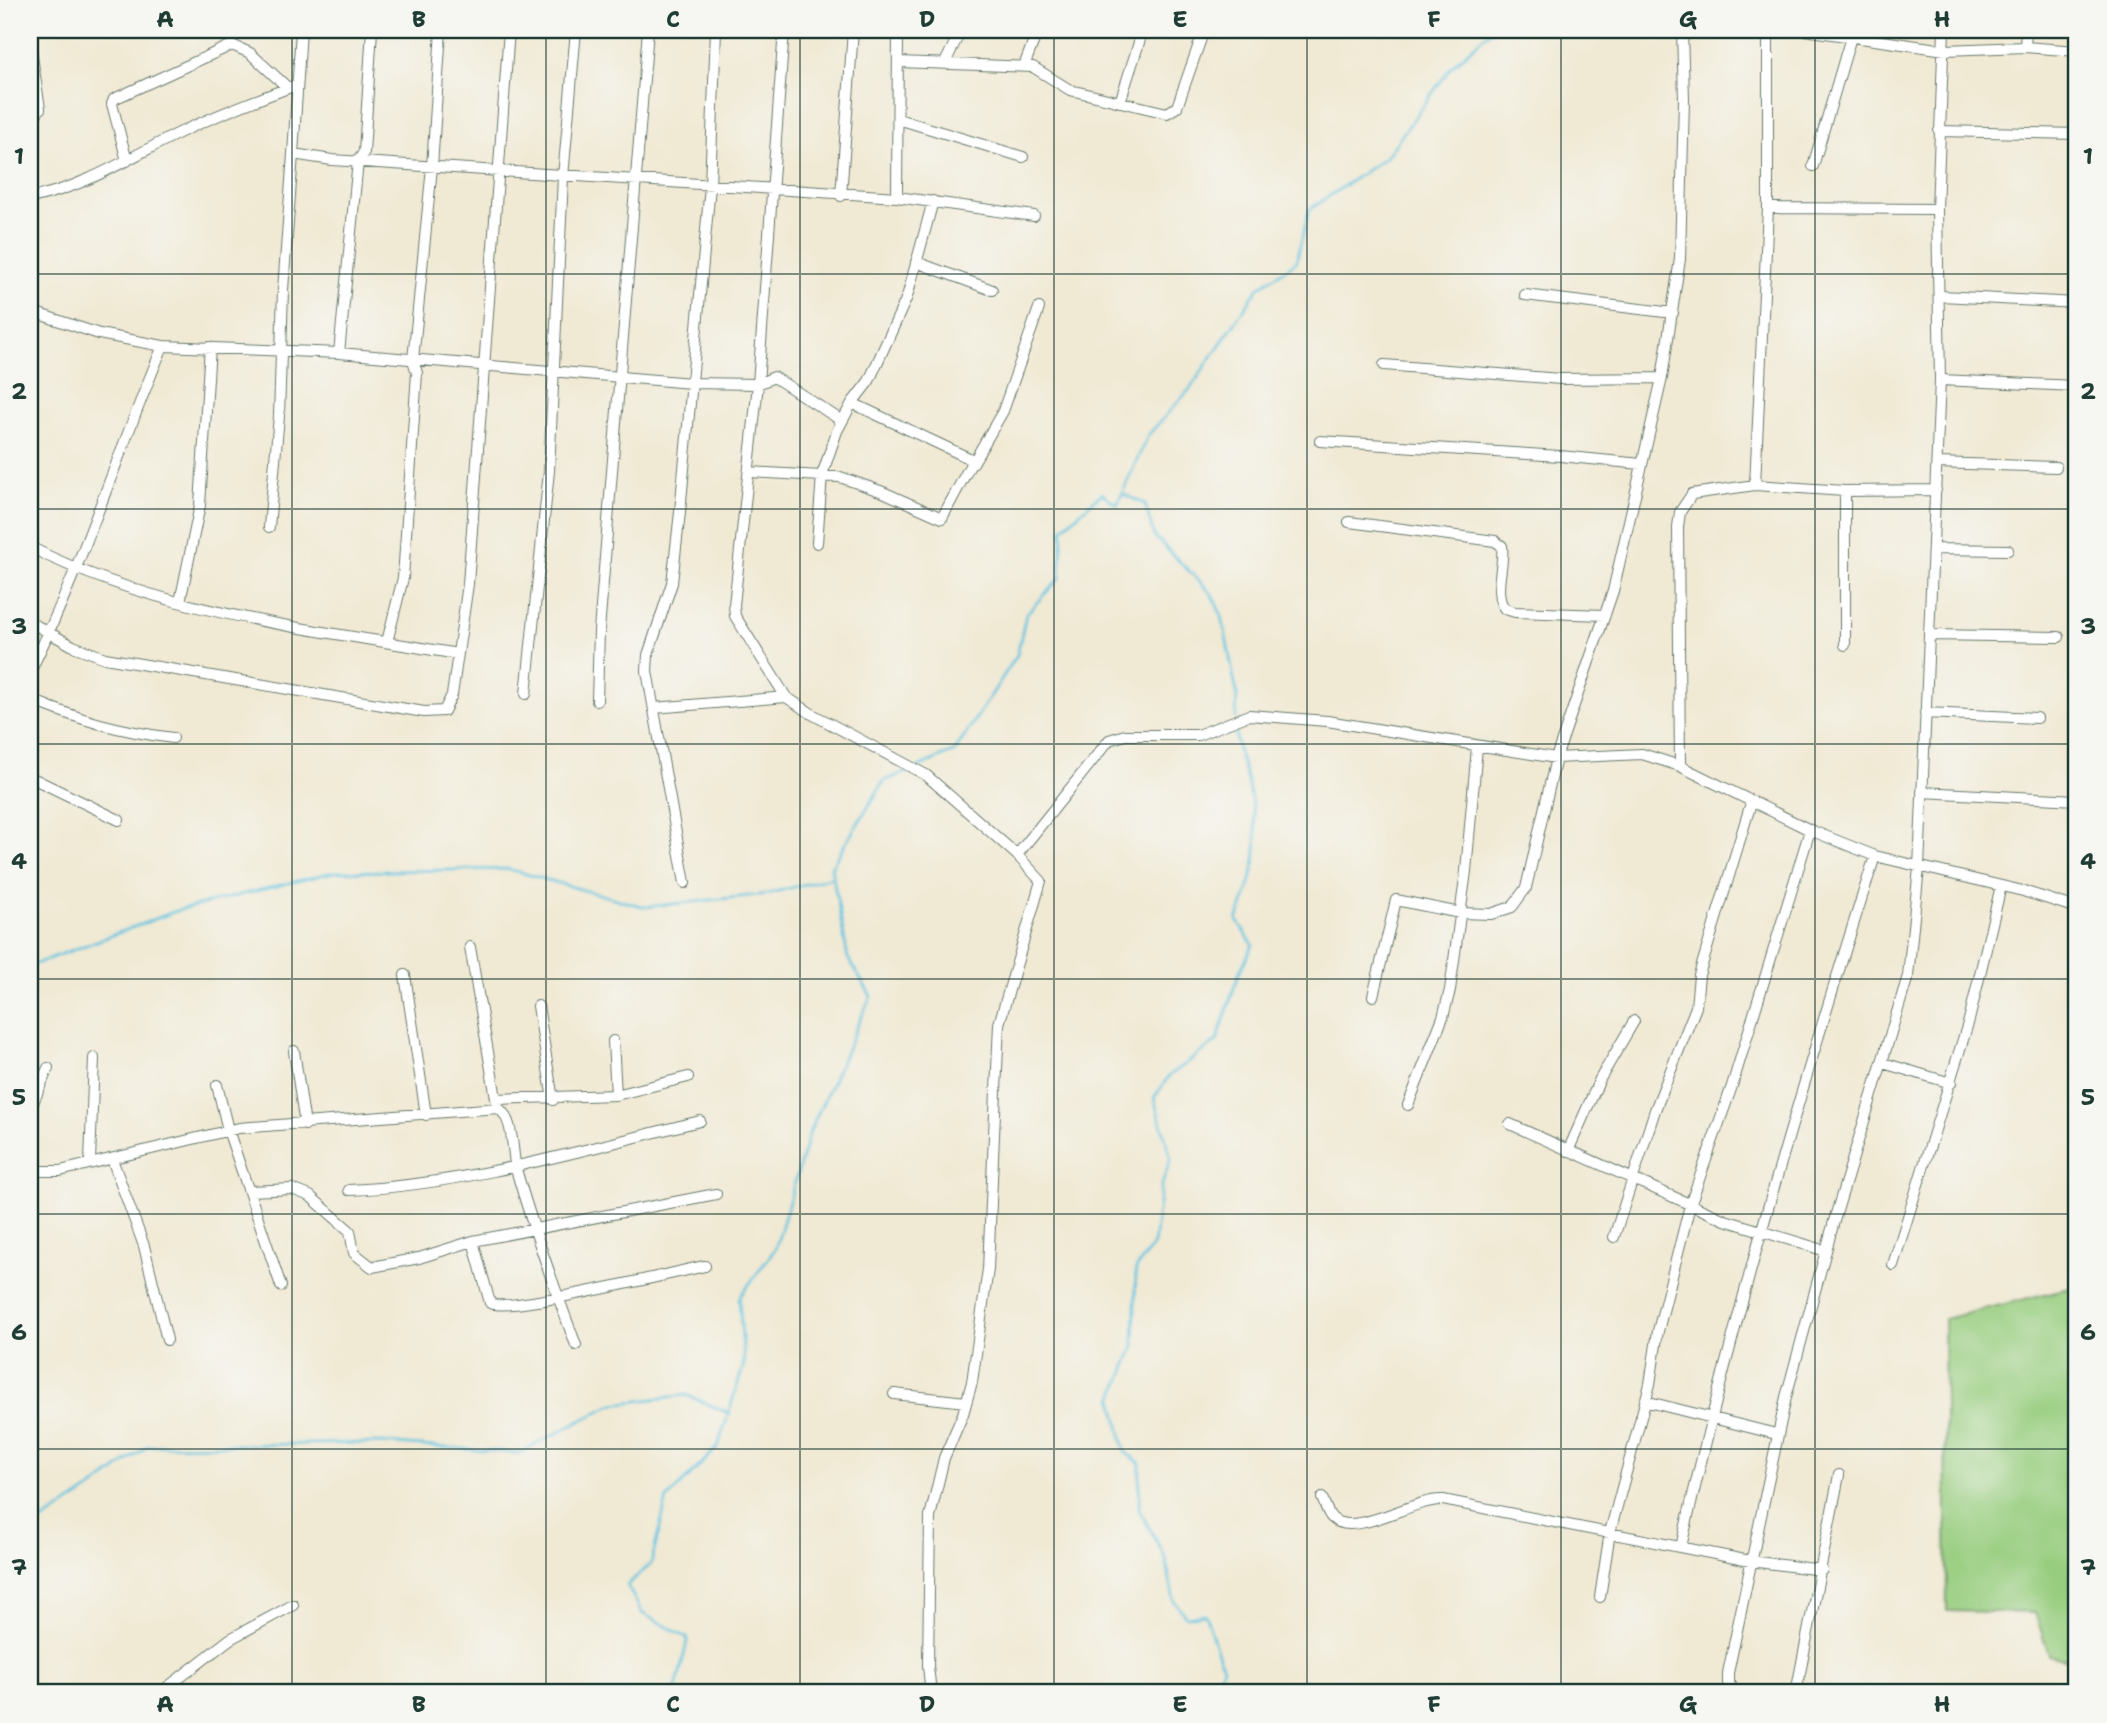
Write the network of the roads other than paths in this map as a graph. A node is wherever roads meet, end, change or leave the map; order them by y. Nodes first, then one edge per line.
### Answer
1 (301, 30) edge
2 (372, 30) edge
3 (440, 30) edge
4 (509, 30) edge
5 (576, 30) edge
6 (648, 30) edge
7 (716, 30) edge
8 (784, 30) edge
9 (853, 30) edge
10 (898, 30) edge
11 (961, 30) edge
12 (1038, 30) edge
13 (1143, 30) edge
14 (1204, 30) edge
15 (1682, 30) edge
16 (1768, 30) edge
17 (1804, 30) edge
18 (1944, 30) edge
19 (2026, 30) edge
20 (1853, 33) edge
21 (30, 43) edge
22 (2025, 47) junction
23 (1945, 50) junction
24 (2077, 51) edge
25 (898, 62) junction
26 (945, 63) junction
27 (1024, 66) junction
28 (292, 87) junction
29 (1120, 102) junction
30 (898, 119) junction
31 (30, 123) edge
32 (1939, 131) junction
33 (2077, 134) edge
34 (293, 154) junction
35 (1023, 157) dead end
36 (127, 161) junction
37 (358, 161) junction
38 (1813, 166) dead end
39 (432, 167) junction
40 (500, 172) junction
41 (563, 177) junction
42 (634, 180) junction
43 (710, 186) junction
44 (773, 192) junction
45 (841, 196) junction
46 (897, 197) junction
47 (30, 198) edge
48 (933, 201) junction
49 (1768, 208) junction
50 (1937, 209) junction
51 (1034, 215) dead end
52 (916, 262) junction
53 (992, 290) dead end
54 (1525, 295) dead end
55 (1941, 296) junction
56 (2077, 303) edge
57 (1039, 308) dead end
58 (30, 311) edge
59 (1673, 313) junction
60 (163, 346) junction
61 (209, 347) junction
62 (280, 351) junction
63 (339, 353) junction
64 (413, 360) junction
65 (485, 365) junction
66 (1384, 365) dead end
67 (554, 372) junction
68 (1662, 378) junction
69 (619, 379) junction
70 (1940, 380) junction
71 (691, 383) junction
72 (758, 384) junction
73 (2077, 386) edge
74 (852, 403) junction
75 (842, 421) junction
76 (1320, 441) dead end
77 (973, 463) junction
78 (1937, 463) junction
79 (1641, 464) junction
80 (2056, 467) dead end
81 (749, 472) junction
82 (822, 475) junction
83 (1755, 485) junction
84 (1845, 491) junction
85 (1936, 491) junction
86 (1349, 523) dead end
87 (269, 527) dead end
88 (817, 543) dead end
89 (30, 547) edge
90 (1933, 549) junction
91 (2008, 550) dead end
92 (77, 571) junction
93 (180, 603) junction
94 (1605, 615) junction
95 (30, 622) edge
96 (49, 633) junction
97 (1928, 635) junction
98 (2059, 637) dead end
99 (387, 642) junction
100 (1845, 645) dead end
101 (457, 654) junction
102 (30, 672) edge
103 (526, 694) dead end
104 (786, 697) junction
105 (30, 699) edge
106 (597, 701) dead end
107 (654, 708) junction
108 (1925, 713) junction
109 (2037, 718) dead end
110 (173, 738) dead end
111 (1476, 747) junction
112 (1556, 758) junction
113 (1680, 766) junction
114 (30, 777) edge
115 (1922, 792) junction
116 (2077, 800) edge
117 (1751, 803) junction
118 (119, 820) dead end
119 (1810, 830) junction
120 (1017, 855) junction
121 (1875, 856) junction
122 (1919, 868) junction
123 (685, 883) dead end
124 (2001, 886) junction
125 (2077, 908) edge
126 (1461, 913) junction
127 (470, 947) dead end
128 (405, 975) dead end
129 (1373, 996) dead end
130 (538, 1006) dead end
131 (1634, 1021) dead end
132 (613, 1041) dead end
133 (293, 1051) dead end
134 (94, 1058) dead end
135 (1883, 1063) junction
136 (48, 1068) dead end
137 (688, 1077) dead end
138 (1951, 1083) junction
139 (217, 1085) dead end
140 (616, 1096) junction
141 (553, 1100) junction
142 (497, 1104) junction
143 (1408, 1105) dead end
144 (30, 1110) edge
145 (426, 1115) junction
146 (700, 1121) dead end
147 (1510, 1124) dead end
148 (305, 1125) junction
149 (228, 1130) junction
150 (1568, 1151) junction
151 (112, 1159) junction
152 (90, 1161) junction
153 (515, 1166) junction
154 (30, 1171) edge
155 (1633, 1179) junction
156 (349, 1190) dead end
157 (251, 1191) junction
158 (716, 1194) dead end
159 (1690, 1205) junction
160 (535, 1231) junction
161 (1761, 1231) junction
162 (1614, 1237) dead end
163 (473, 1241) junction
164 (1826, 1251) junction
165 (1894, 1265) dead end
166 (705, 1266) dead end
167 (281, 1286) dead end
168 (558, 1297) junction
169 (167, 1340) dead end
170 (576, 1345) dead end
171 (894, 1394) dead end
172 (1645, 1401) junction
173 (966, 1402) junction
174 (1712, 1418) junction
175 (1776, 1434) junction
176 (1839, 1475) dead end
177 (1322, 1498) dead end
178 (1610, 1532) junction
179 (1681, 1547) junction
180 (1750, 1561) junction
181 (1822, 1570) junction
182 (1600, 1597) dead end
183 (293, 1605) dead end
184 (160, 1693) edge
185 (791, 1693) edge
186 (818, 1693) edge
187 (932, 1693) edge
188 (1737, 1693) edge
189 (1796, 1693) edge

1 - 28 street
2 - 37 street
3 - 39 street
4 - 40 street
5 - 41 street
6 - 42 street
7 - 43 street
8 - 44 street
9 - 45 street
10 - 25 street
11 - 26 street
12 - 27 street
13 - 29 street
14 - 29 street
15 - 59 street
16 - 49 street
17 - 20 street
18 - 23 street
19 - 22 street
20 - 23 street
20 - 38 street
21 - 31 street
22 - 23 street
22 - 24 street
23 - 32 street
25 - 26 street
25 - 30 street
26 - 27 street
27 - 29 street
28 - 34 street
28 - 36 street
28 - 36 street
30 - 35 street
30 - 46 street
32 - 33 street
32 - 50 street
34 - 37 street
34 - 62 street
36 - 47 street
37 - 39 street
37 - 63 street
39 - 40 street
39 - 64 street
40 - 41 street
40 - 65 street
41 - 42 street
41 - 67 street
42 - 43 street
42 - 69 street
43 - 44 street
43 - 71 street
44 - 45 street
44 - 72 street
45 - 46 street
46 - 48 street
48 - 51 street
48 - 52 street
49 - 50 street
49 - 83 street
50 - 55 street
52 - 53 street
52 - 74 street
54 - 59 street
55 - 56 street
55 - 70 street
57 - 77 street
58 - 60 street
59 - 68 street
60 - 61 street
60 - 92 street
61 - 62 street
61 - 93 street
62 - 63 street
62 - 87 street
63 - 64 street
64 - 65 street
64 - 99 street
65 - 67 street
65 - 101 street
66 - 68 street
67 - 69 street
67 - 103 street
68 - 79 street
69 - 71 street
69 - 106 street
70 - 73 street
70 - 78 street
71 - 72 street
71 - 107 street
72 - 75 street
72 - 81 street
74 - 75 street
74 - 77 street
75 - 82 street
76 - 79 street
77 - 82 street
78 - 80 street
78 - 85 street
79 - 94 street
81 - 82 street
81 - 104 street
82 - 88 street
83 - 84 street
83 - 113 street
84 - 85 street
84 - 100 street
85 - 90 street
86 - 94 street
89 - 92 street
90 - 91 street
90 - 97 street
92 - 93 street
92 - 96 street
93 - 99 street
94 - 112 street
95 - 96 street
96 - 101 street
96 - 102 street
97 - 98 street
97 - 108 street
99 - 101 street
104 - 107 street
104 - 120 street
105 - 110 street
107 - 123 street
108 - 109 street
108 - 115 street
111 - 112 street
111 - 120 street
111 - 126 street
112 - 113 street
112 - 126 street
113 - 117 street
114 - 118 street
115 - 116 street
115 - 122 street
117 - 119 street
117 - 155 street
119 - 121 street
119 - 159 street
120 - 173 street
121 - 122 street
121 - 161 street
122 - 124 street
122 - 135 street
124 - 125 street
124 - 138 street
126 - 129 street
126 - 143 street
127 - 142 street
128 - 145 street
130 - 141 street
131 - 150 street
132 - 140 street
133 - 148 street
134 - 152 street
135 - 138 street
135 - 164 street
136 - 144 street
137 - 140 street
138 - 165 street
139 - 149 street
140 - 141 street
141 - 142 street
142 - 145 street
142 - 153 street
145 - 148 street
146 - 153 street
147 - 150 street
148 - 149 street
149 - 151 street
149 - 157 street
150 - 155 street
151 - 152 street
151 - 169 street
152 - 154 street
153 - 156 street
153 - 160 street
155 - 159 street
155 - 162 street
157 - 163 street
157 - 167 street
158 - 160 street
159 - 161 street
159 - 172 street
160 - 163 street
160 - 168 street
161 - 164 street
161 - 174 street
163 - 168 street
164 - 175 street
166 - 168 street
168 - 170 street
171 - 173 street
172 - 174 street
172 - 178 street
173 - 187 street
174 - 175 street
174 - 179 street
175 - 180 street
176 - 181 street
177 - 178 street
178 - 179 street
178 - 182 street
179 - 180 street
180 - 181 street
180 - 188 street
181 - 189 street
183 - 184 street
185 - 186 street

